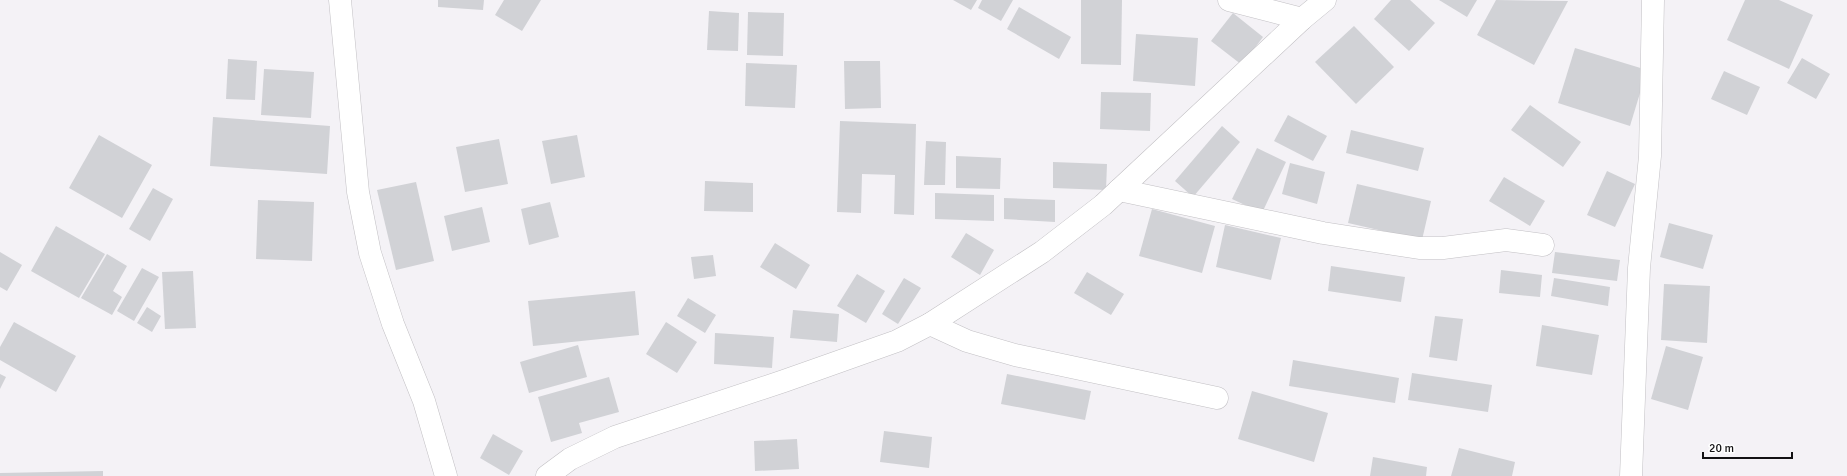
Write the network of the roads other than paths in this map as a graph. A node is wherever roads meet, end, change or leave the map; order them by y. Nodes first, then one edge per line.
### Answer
1 (340, 0) edge
2 (1228, 0) edge
3 (1324, 0) edge
4 (1653, 0) edge
5 (1302, 19) junction
6 (1119, 190) junction
7 (1542, 245) dead end
8 (930, 324) junction
9 (1217, 398) dead end
10 (446, 476) edge
11 (547, 476) edge
12 (1631, 476) edge

1 - 10 street
2 - 5 street
3 - 5 street
4 - 12 street
5 - 6 street
6 - 7 street
6 - 8 street
8 - 9 street
8 - 11 street

